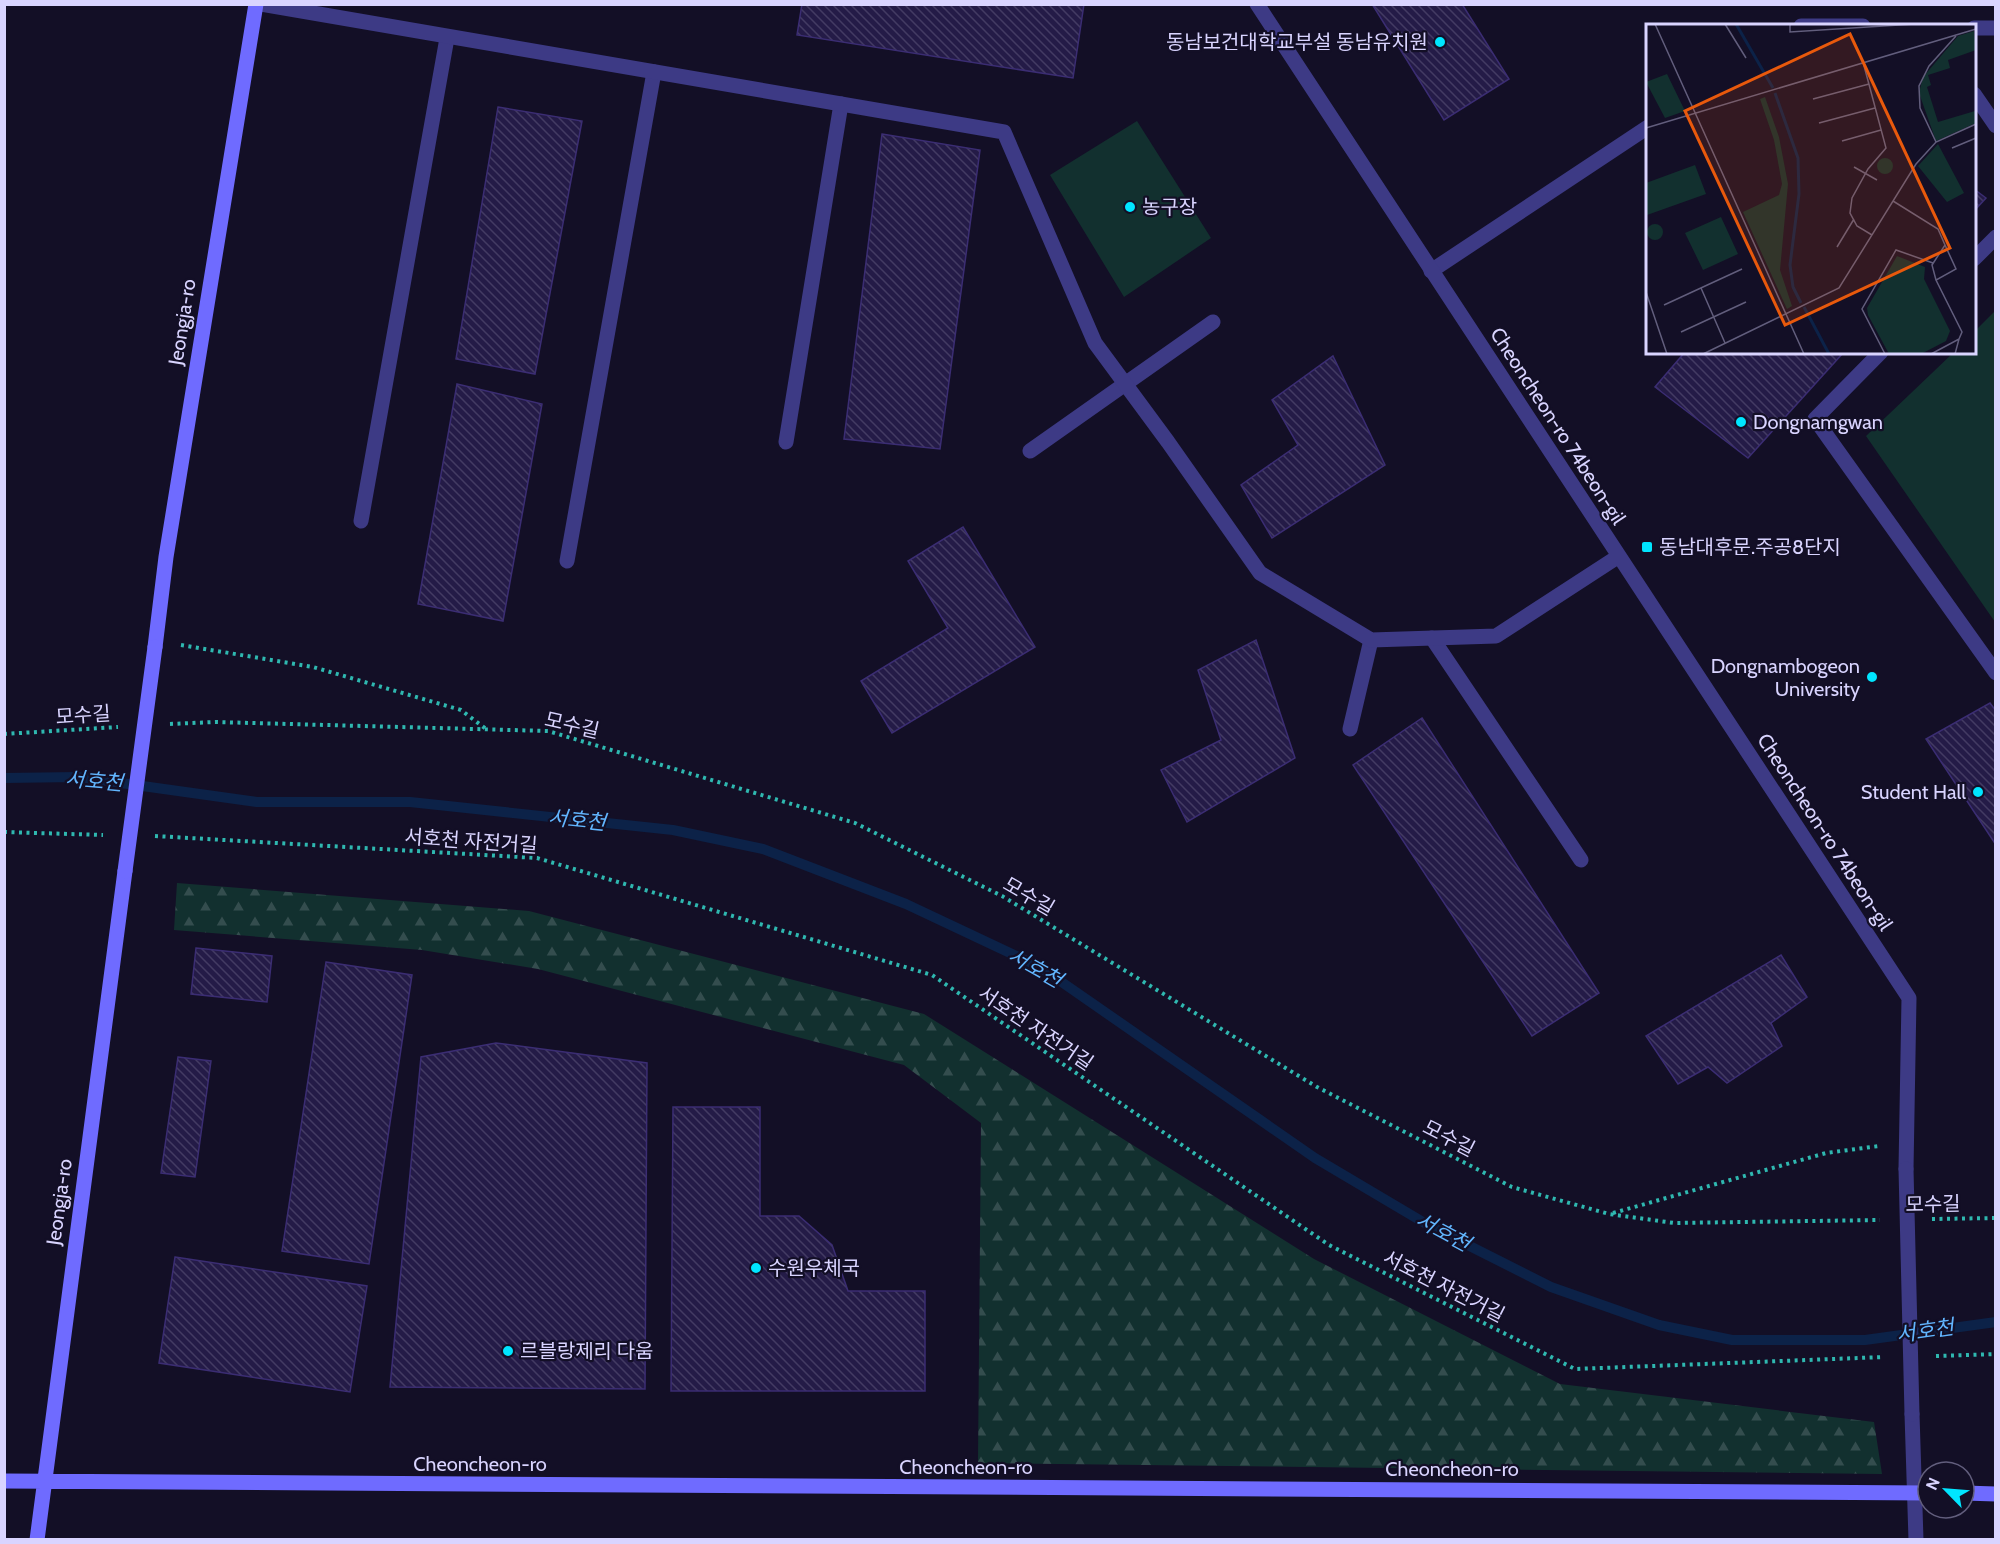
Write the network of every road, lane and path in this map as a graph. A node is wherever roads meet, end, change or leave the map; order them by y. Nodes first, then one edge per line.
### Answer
1 (259, 4) edge
2 (1257, 4) edge
3 (1976, 28) edge
4 (1995, 28) edge
5 (447, 38) junction
6 (654, 72) junction
7 (1976, 97) edge
8 (841, 104) junction
9 (1995, 126) edge
10 (1646, 128) edge
11 (1995, 237) edge
12 (1976, 257) edge
13 (1431, 271) junction
14 (1213, 322) dead end
15 (1879, 354) edge
16 (1126, 384) junction
17 (786, 442) dead end
18 (1030, 451) dead end
19 (361, 521) dead end
20 (1618, 556) junction
21 (567, 561) dead end
22 (1432, 638) junction
23 (1371, 639) junction
24 (155, 641) junction
25 (1995, 673) edge
26 (160, 725) dead end
27 (128, 727) dead end
28 (1350, 729) dead end
29 (487, 730) junction
30 (4, 734) edge
31 (4, 832) edge
32 (110, 835) dead end
33 (146, 836) dead end
34 (1581, 860) dead end
35 (1907, 1142) junction
36 (1610, 1214) junction
37 (1995, 1218) edge
38 (1924, 1219) dead end
39 (1889, 1220) dead end
40 (1995, 1354) edge
41 (1924, 1356) dead end
42 (1888, 1357) dead end
43 (1918, 1460) edge
44 (4, 1481) edge
45 (43, 1482) junction
46 (1916, 1493) edge
47 (1976, 1493) edge
48 (1995, 1494) edge
49 (1918, 1520) edge
50 (37, 1539) edge
51 (1916, 1539) edge

1 - 5 street
1 - 24 street, Jeongja-ro
2 - 13 street, Cheoncheon-ro 74beon-gil
3 - 4 street
5 - 6 street
5 - 19 street
6 - 8 street
6 - 21 street
7 - 9 street
8 - 16 street
8 - 17 street
10 - 13 street
11 - 12 street
13 - 20 street, Cheoncheon-ro 74beon-gil
14 - 16 street
15 - 25 street
16 - 18 street
16 - 23 street
20 - 22 street
20 - 35 street, Cheoncheon-ro 74beon-gil
22 - 23 street
22 - 34 street
23 - 28 street
24 - 29 path
24 - 45 street, Jeongja-ro, bridge
26 - 29 path, 모수길
27 - 30 path, 모수길
29 - 36 path, 모수길
31 - 32 path
33 - 42 path, 서호천 자전거길
35 - 36 path
35 - 43 street, Cheoncheon-ro 74beon-gil, bridge
36 - 39 path, 모수길
37 - 38 path, 모수길
40 - 41 path
44 - 45 street, Cheoncheon-ro
45 - 46 street, Cheoncheon-ro
45 - 50 street, Jeongja-ro
47 - 48 street
49 - 51 street

